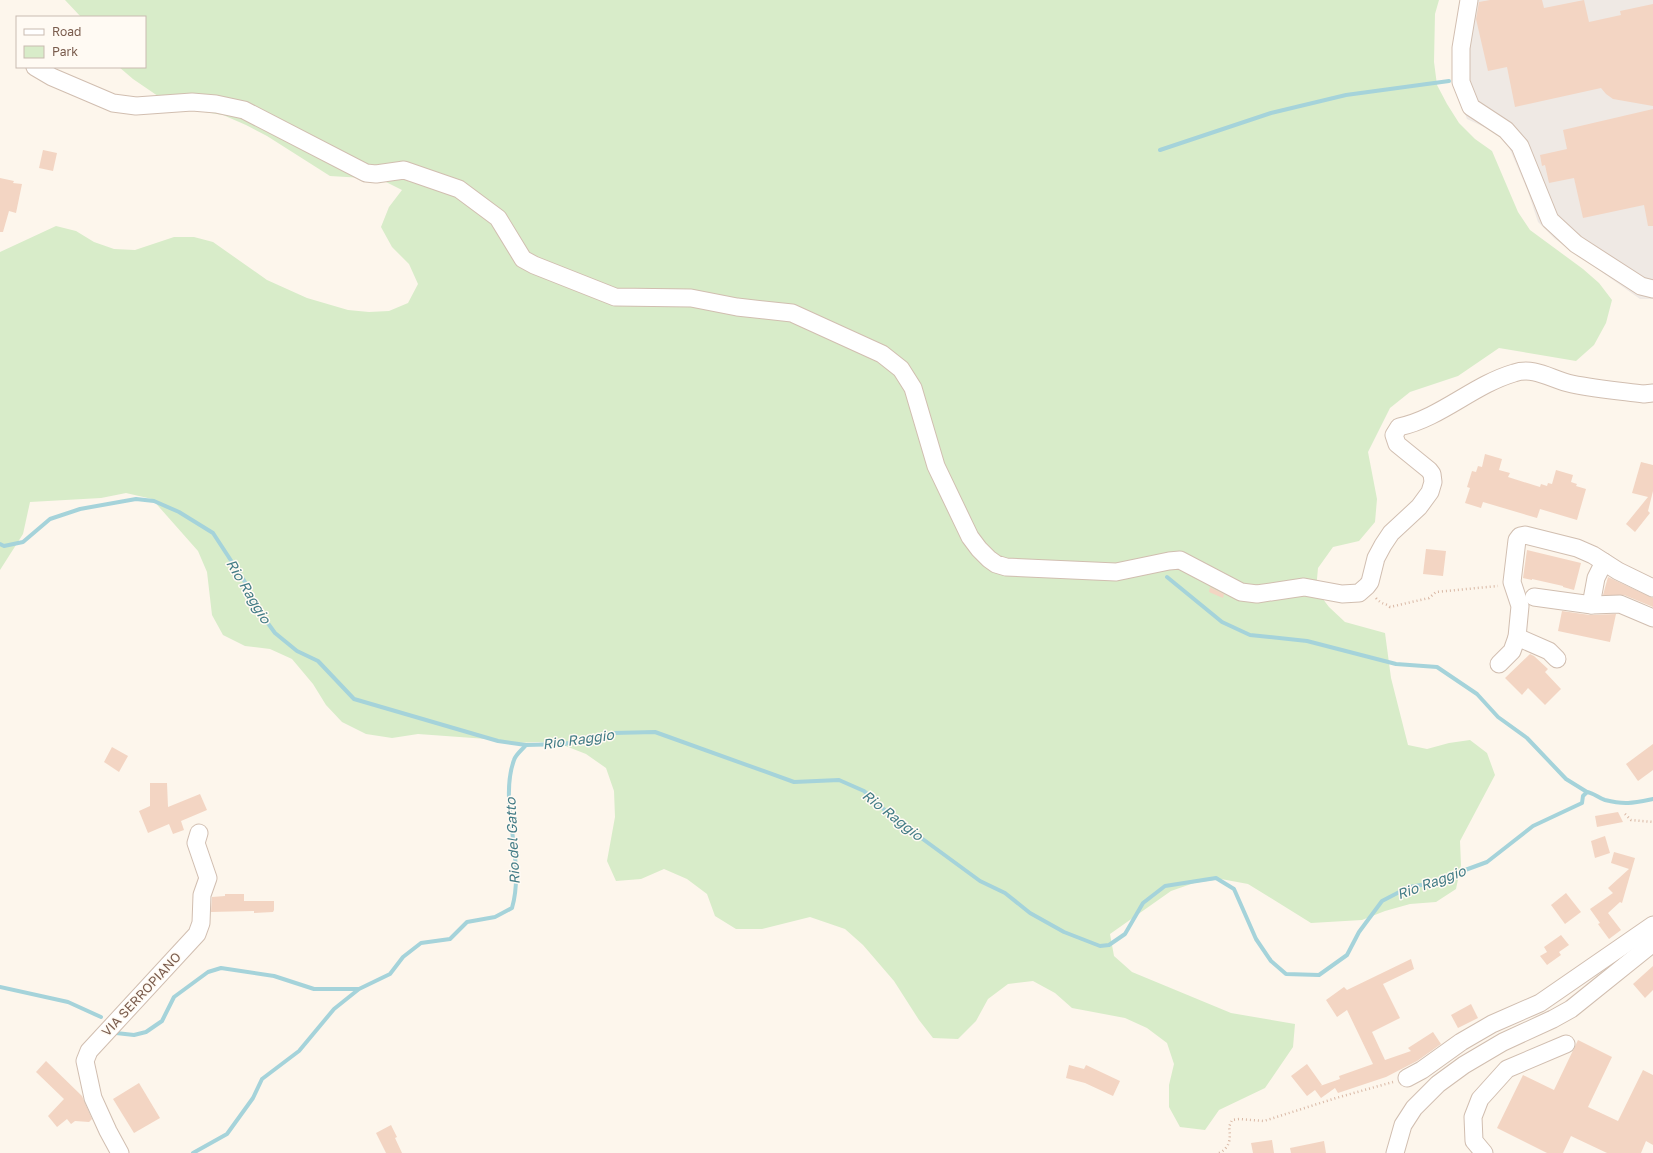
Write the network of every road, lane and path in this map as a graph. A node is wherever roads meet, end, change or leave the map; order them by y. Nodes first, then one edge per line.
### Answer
1 (1469, 0) edge
2 (37, 68) edge
3 (1653, 289) edge
4 (1653, 393) edge
5 (1604, 562) junction
6 (1505, 585) dead end
7 (1653, 588) edge
8 (1359, 593) junction
9 (1534, 597) dead end
10 (1591, 605) junction
11 (1653, 618) edge
12 (1517, 637) junction
13 (1557, 659) dead end
14 (1499, 664) dead end
15 (1625, 814) dead end
16 (1653, 822) edge
17 (199, 832) dead end
18 (1653, 925) edge
19 (1653, 943) edge
20 (1566, 1044) dead end
21 (1407, 1078) joint
22 (1403, 1125) junction
23 (120, 1153) edge
24 (1219, 1153) edge
25 (1395, 1153) edge
26 (1408, 1153) edge
27 (1484, 1153) edge

1 - 3 street
2 - 8 street
4 - 8 street
5 - 7 street
5 - 10 street
5 - 12 street
6 - 8 path
9 - 10 street
10 - 11 street
12 - 13 street
12 - 14 street
15 - 16 path
17 - 23 street, VIA SERROPIANO
18 - 21 street
19 - 22 street
20 - 27 street
21 - 24 path
22 - 25 street
22 - 26 street

